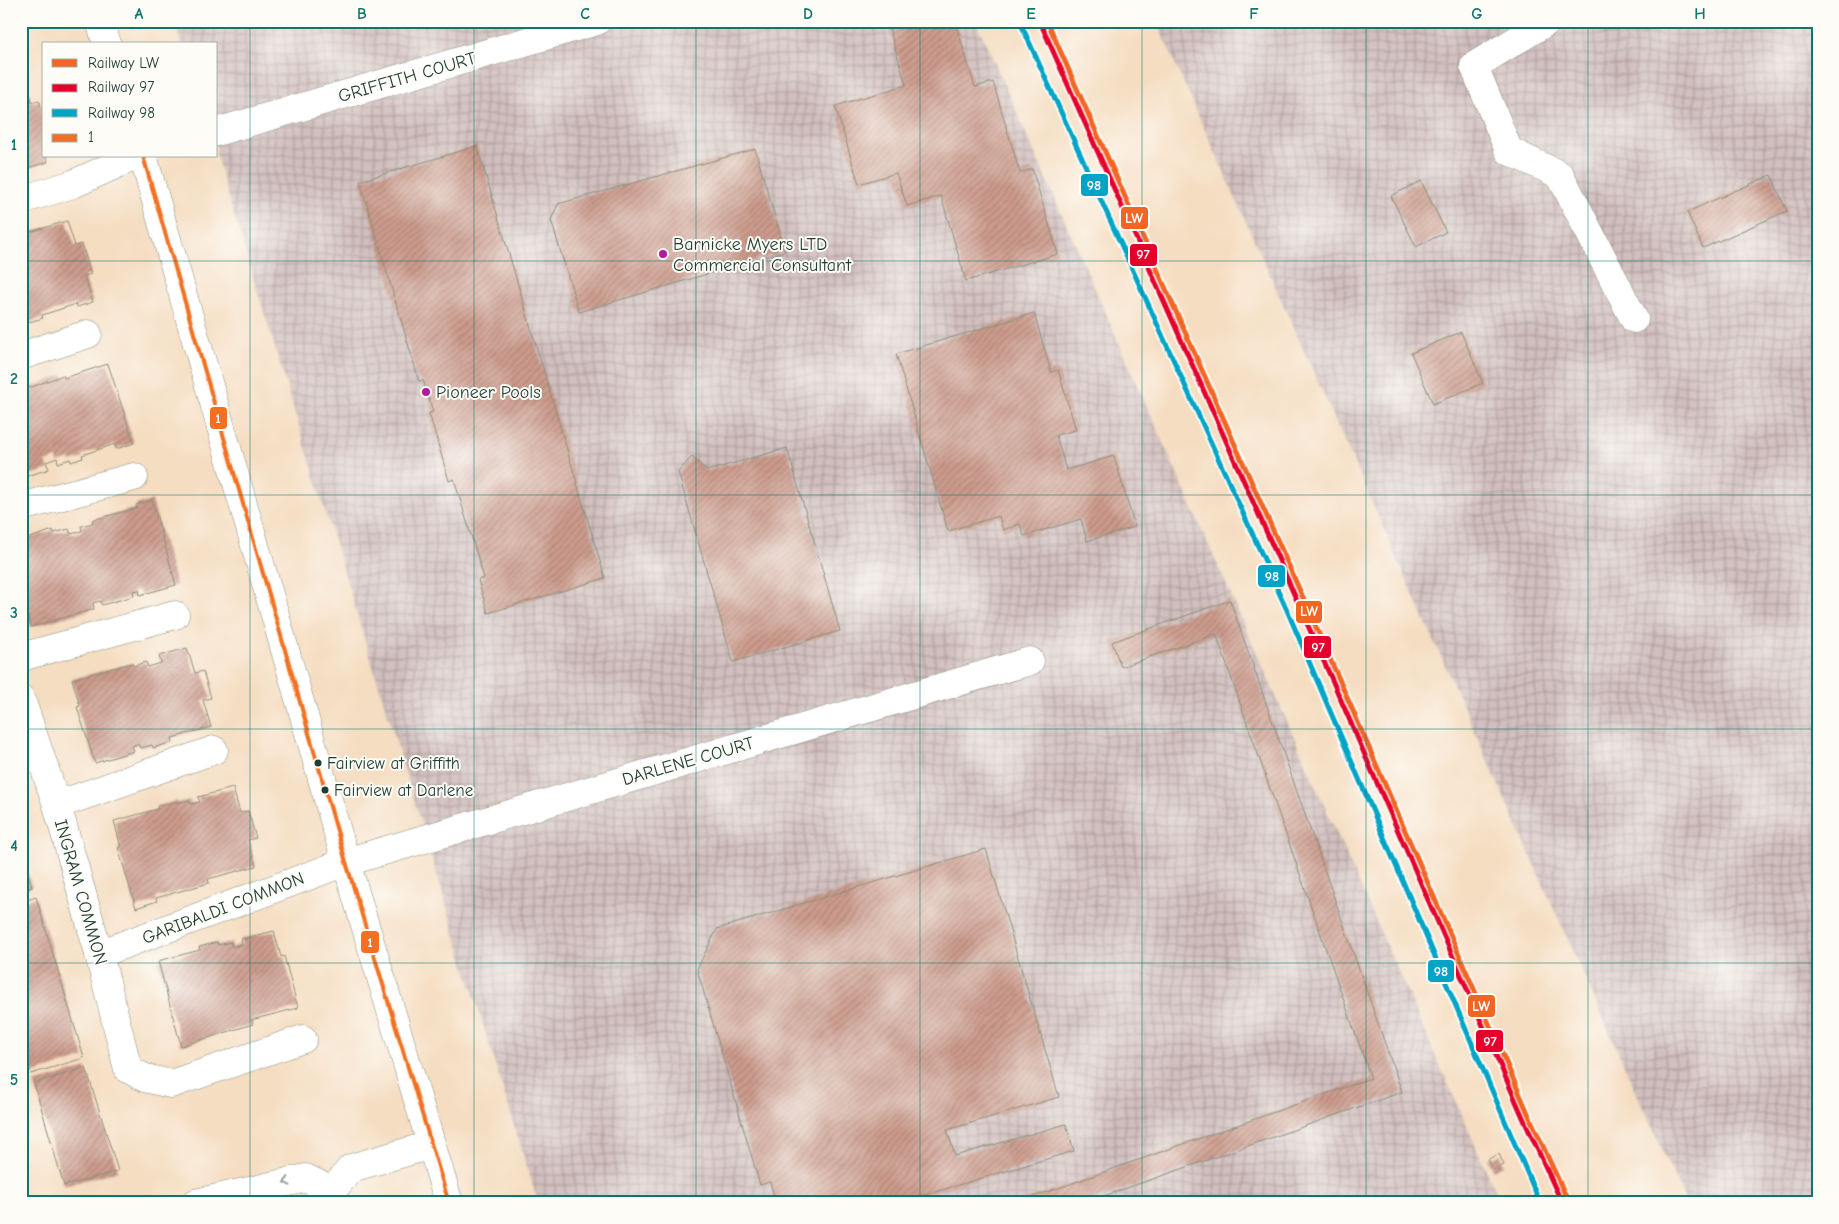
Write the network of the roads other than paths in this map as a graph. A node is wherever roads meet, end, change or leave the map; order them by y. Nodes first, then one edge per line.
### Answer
1 (100, 21) edge
2 (597, 21) edge
3 (1548, 21) edge
4 (106, 42) edge
5 (218, 131) edge
6 (130, 158) edge
7 (144, 158) edge
8 (21, 200) edge
9 (1634, 319) dead end
10 (88, 334) dead end
11 (21, 356) edge
12 (134, 477) dead end
13 (21, 507) edge
14 (175, 615) dead end
15 (21, 657) edge
16 (1030, 661) dead end
17 (21, 699) edge
18 (214, 750) dead end
19 (57, 805) junction
20 (346, 862) junction
21 (99, 954) junction
22 (303, 1038) dead end
23 (431, 1145) junction
24 (333, 1197) edge
25 (196, 1203) edge
26 (449, 1203) edge

1 - 4 street
2 - 5 street, GRIFFITH COURT
3 - 9 street
6 - 8 street
7 - 20 street
10 - 11 street
12 - 13 street
14 - 15 street
16 - 20 street, DARLENE COURT
17 - 19 street, INGRAM COMMON
18 - 19 street
19 - 21 street, INGRAM COMMON
20 - 21 street, GARIBALDI COMMON
20 - 23 street
21 - 22 street, INGRAM COMMON
23 - 24 street
23 - 26 street
24 -> 25 street

